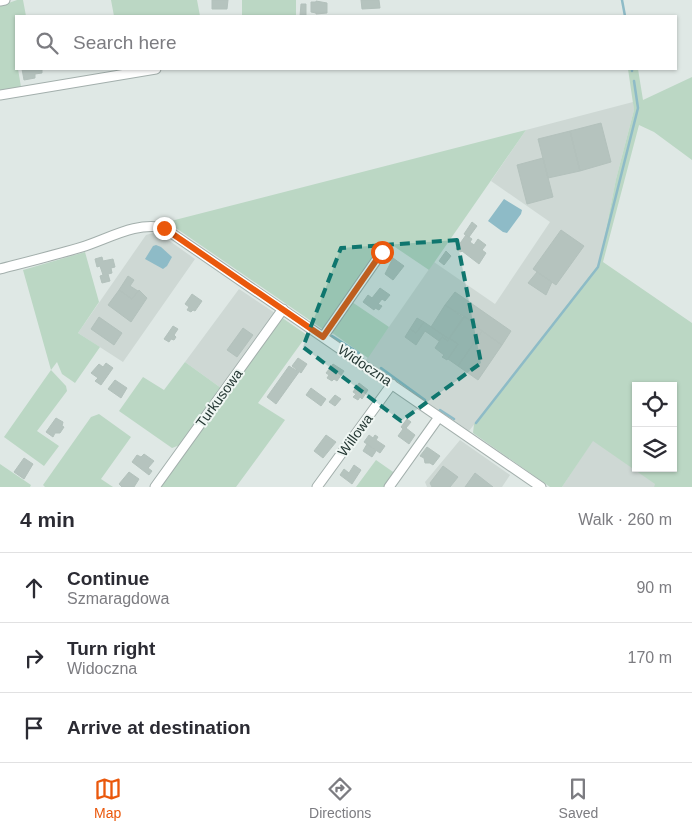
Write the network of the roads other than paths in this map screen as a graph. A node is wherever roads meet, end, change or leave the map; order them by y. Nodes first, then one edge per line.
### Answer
1 (4, 0) edge
2 (0, 1) edge
3 (150, 70) edge
4 (0, 95) edge
5 (382, 252) dead end
6 (0, 269) edge
7 (283, 309) junction
8 (323, 337) junction
9 (392, 384) junction
10 (439, 417) junction
11 (155, 487) edge
12 (318, 487) edge
13 (390, 487) edge
14 (541, 487) edge

1 - 2 street
3 - 4 street
5 - 8 street
6 - 7 street, Widoczna
7 - 8 street, Widoczna
7 - 11 street, Turkusowa
8 - 9 street, Widoczna
9 - 10 street, Widoczna
9 - 12 street, Willowa
10 - 13 street
10 - 14 street, Widoczna

